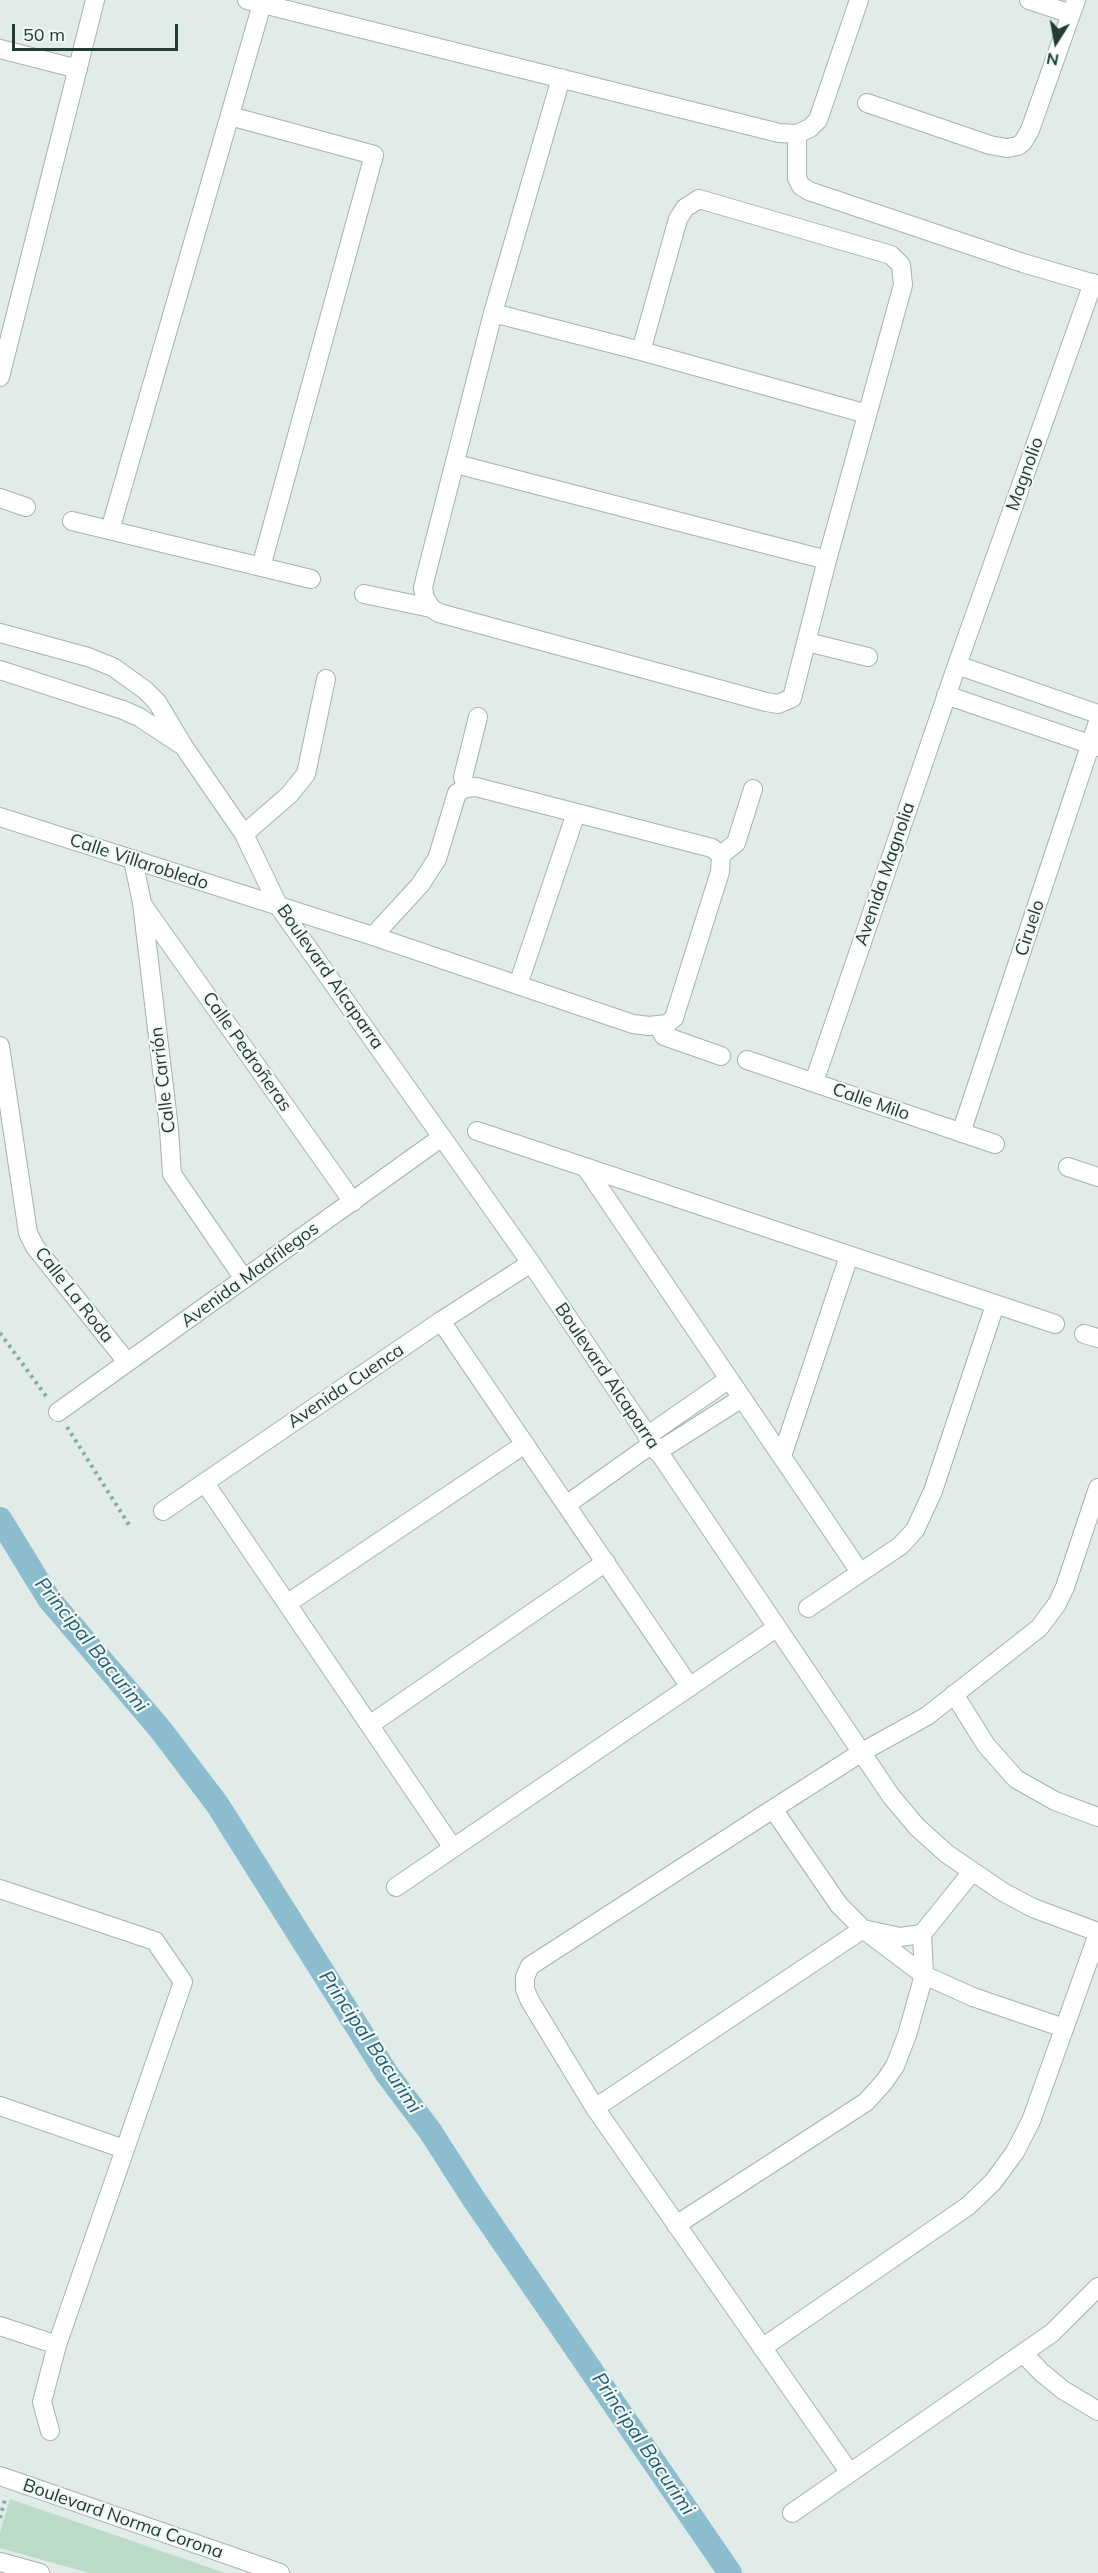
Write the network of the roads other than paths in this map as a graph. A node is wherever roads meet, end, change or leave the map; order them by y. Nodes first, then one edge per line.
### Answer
1 (95, 0) edge
2 (859, 0) edge
3 (1029, 0) edge
4 (254, 2) edge
5 (1074, 7) edge
6 (0, 49) edge
7 (78, 69) junction
8 (561, 78) junction
9 (867, 103) dead end
10 (230, 116) junction
11 (797, 134) junction
12 (1095, 284) edge
13 (493, 313) junction
14 (641, 351) junction
15 (0, 377) edge
16 (867, 414) junction
17 (456, 464) junction
18 (0, 498) edge
19 (26, 507) dead end
20 (72, 521) dead end
21 (110, 530) junction
22 (827, 560) junction
23 (261, 567) junction
24 (311, 579) dead end
25 (364, 594) dead end
26 (431, 608) junction
27 (0, 633) edge
28 (807, 642) junction
29 (868, 657) dead end
30 (957, 665) junction
31 (0, 670) edge
32 (326, 679) dead end
33 (946, 695) junction
34 (1098, 714) edge
35 (478, 717) dead end
36 (1098, 722) edge
37 (1094, 746) edge
38 (184, 747) junction
39 (466, 788) junction
40 (753, 789) dead end
41 (576, 813) junction
42 (0, 817) edge
43 (244, 834) junction
44 (721, 855) junction
45 (133, 860) junction
46 (142, 903) junction
47 (279, 907) junction
48 (373, 936) junction
49 (518, 985) junction
50 (658, 1026) junction
51 (0, 1046) edge
52 (721, 1056) dead end
53 (747, 1060) dead end
54 (814, 1083) junction
55 (477, 1131) dead end
56 (961, 1133) junction
57 (442, 1137) junction
58 (995, 1144) dead end
59 (1068, 1167) dead end
60 (586, 1168) junction
61 (1098, 1177) edge
62 (353, 1202) junction
63 (849, 1256) junction
64 (531, 1263) junction
65 (244, 1279) junction
66 (995, 1305) junction
67 (441, 1321) junction
68 (1056, 1324) dead end
69 (128, 1362) junction
70 (729, 1379) junction
71 (742, 1398) junction
72 (58, 1412) dead end
73 (525, 1444) junction
74 (652, 1444) junction
75 (782, 1456) junction
76 (205, 1483) junction
77 (1098, 1488) edge
78 (567, 1505) junction
79 (163, 1511) dead end
80 (606, 1562) junction
81 (860, 1572) junction
82 (288, 1604) junction
83 (808, 1608) dead end
84 (776, 1628) junction
85 (690, 1687) junction
86 (954, 1694) junction
87 (371, 1724) junction
88 (862, 1752) junction
89 (772, 1809) junction
90 (1098, 1817) edge
91 (453, 1848) junction
92 (972, 1872) junction
93 (396, 1887) dead end
94 (0, 1889) edge
95 (864, 1929) junction
96 (1098, 1933) edge
97 (922, 1934) junction
98 (924, 1975) junction
99 (1064, 2028) junction
100 (0, 2106) edge
101 (595, 2108) junction
102 (124, 2149) junction
103 (676, 2225) junction
104 (1098, 2287) edge
105 (0, 2326) edge
106 (57, 2345) junction
107 (762, 2348) junction
108 (1023, 2353) junction
109 (1098, 2411) edge
110 (50, 2431) dead end
111 (850, 2473) junction
112 (0, 2476) edge
113 (792, 2513) dead end
114 (0, 2562) edge
115 (40, 2573) edge
116 (280, 2573) edge

1 - 7 street
2 - 11 street
3 - 5 street
4 - 8 street
4 - 10 street
5 - 9 street
6 - 7 street
7 - 15 street
8 - 11 street
8 - 13 street
10 - 21 street
10 - 23 street
11 - 12 street
12 - 30 street, Magnolio
13 - 14 street
13 - 17 street
14 - 16 street
14 - 16 street
16 - 22 street
17 - 22 street
17 - 26 street
18 - 19 street
20 - 21 street
21 - 23 street
22 - 28 street
23 - 24 street
25 - 26 street
26 - 28 street
27 - 38 street, Boulevard Alcaparra
28 - 29 street
30 - 33 street, Avenida Magnolia
30 - 34 street
31 - 38 street, Boulevard Alcaparra
32 - 43 street
33 - 37 street
33 - 54 street, Avenida Magnolia
35 - 39 street
36 - 37 street, Ciruelo
37 - 56 street, Ciruelo
38 - 43 street, Boulevard Alcaparra
39 - 41 street
39 - 48 street
40 - 44 street
41 - 44 street
41 - 49 street
42 - 45 street, Calle Villarobledo
43 - 47 street, Boulevard Alcaparra
44 - 50 street
45 - 46 street, Calle Carrión
45 - 47 street, Calle Villarobledo
46 - 62 street, Calle Pedroñeras
46 - 65 street, Calle Carrión
47 - 48 street, Calle Villarobledo
47 - 57 street, Boulevard Alcaparra
48 - 49 street, Calle Villarobledo
49 - 50 street, Calle Villarobledo
50 - 52 street
51 - 69 street, Calle La Roda
53 - 54 street, Calle Milo
54 - 56 street, Calle Milo
55 - 60 street
56 - 58 street, Calle Milo
57 - 62 street, Avenida Madrilegos
57 - 64 street, Boulevard Alcaparra
59 - 61 street
60 - 63 street
60 - 70 street
62 - 65 street, Avenida Madrilegos
63 - 66 street
63 - 75 street
64 - 67 street, Avenida Cuenca
64 - 74 street, Boulevard Alcaparra
65 - 69 street, Avenida Madrilegos
66 - 68 street
66 - 81 street
67 - 73 street
67 - 76 street, Avenida Cuenca
69 - 72 street, Avenida Madrilegos
70 - 71 street
70 - 74 street
71 - 74 street
71 - 75 street
73 - 78 street
73 - 82 street
74 - 78 street
74 - 84 street, Boulevard Alcaparra
75 - 81 street
76 - 79 street, Avenida Cuenca
76 - 82 street
77 - 86 street
78 - 80 street
80 - 85 street
80 - 87 street
81 - 83 street
82 - 87 street
84 - 85 street
84 - 88 street, Boulevard Alcaparra
85 - 91 street
86 - 88 street
86 - 90 street
87 - 91 street
88 - 89 street
88 - 92 street, Boulevard Alcaparra
89 - 95 street
89 - 101 street
91 - 93 street
92 - 96 street, Boulevard Alcaparra
92 - 97 street
94 - 102 street
95 - 97 street
95 - 98 street
95 - 101 street
96 - 99 street
97 - 98 street
98 - 99 street
98 - 103 street
99 - 107 street
100 - 102 street
101 - 103 street
102 - 106 street
103 - 107 street
104 - 108 street
105 - 106 street
106 - 110 street
107 - 111 street
108 - 109 street
108 - 111 street
111 - 113 street
112 - 116 street, Boulevard Norma Corona
114 - 115 street

